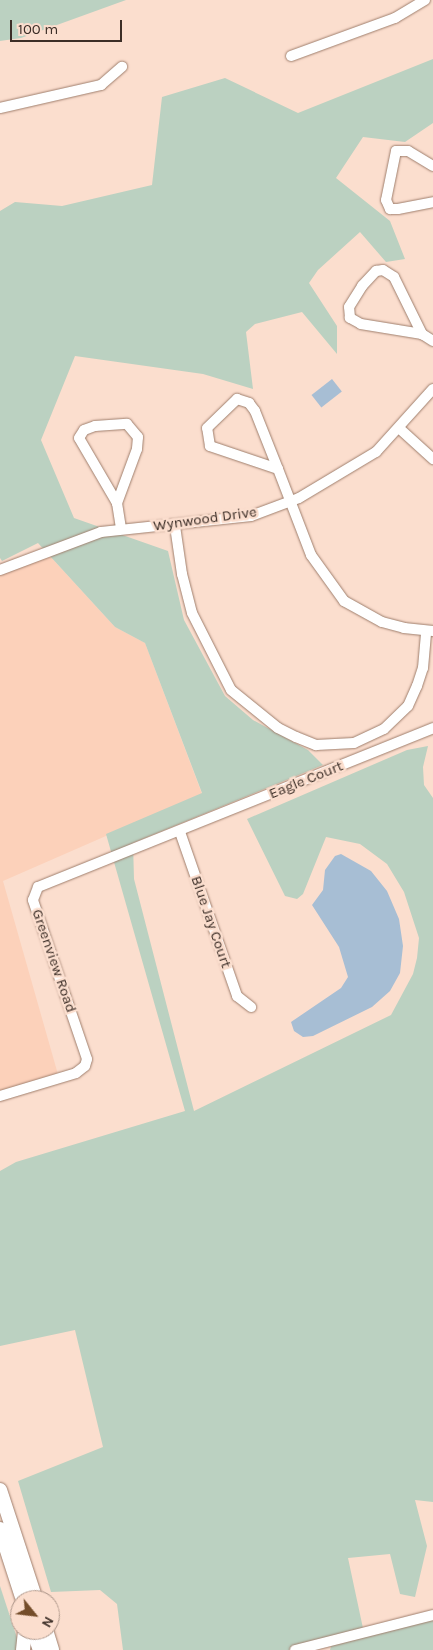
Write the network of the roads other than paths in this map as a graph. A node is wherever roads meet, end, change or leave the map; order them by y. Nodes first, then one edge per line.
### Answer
1 (425, 0) edge
2 (291, 56) dead end
3 (122, 68) dead end
4 (0, 108) edge
5 (433, 166) edge
6 (433, 202) edge
7 (422, 334) junction
8 (433, 341) edge
9 (433, 389) edge
10 (400, 429) junction
11 (433, 459) edge
12 (278, 470) junction
13 (290, 501) junction
14 (117, 503) junction
15 (175, 526) junction
16 (121, 530) junction
17 (0, 570) edge
18 (429, 632) edge
19 (433, 728) edge
20 (180, 832) junction
21 (251, 1007) dead end
22 (0, 1096) edge
23 (0, 1490) edge
24 (0, 1529) edge
25 (19, 1590) edge
26 (33, 1590) edge
27 (433, 1615) edge
28 (296, 1650) edge

1 - 2 street
3 - 4 street
5 - 6 street
7 - 7 street
7 - 8 street
9 - 10 street, Wynwood Drive
10 - 11 street
10 - 13 street, Wynwood Drive
12 - 12 street
12 - 13 street
13 - 15 street, Wynwood Drive
13 - 18 street
14 - 14 street
14 - 16 street
15 - 16 street, Wynwood Drive
15 - 18 street
16 - 17 street, Wynwood Drive
19 - 20 street, Eagle Court
20 - 21 street, Blue Jay Court
20 - 22 street, Greenview Road
23 - 26 highway
24 - 25 highway
27 - 28 street

